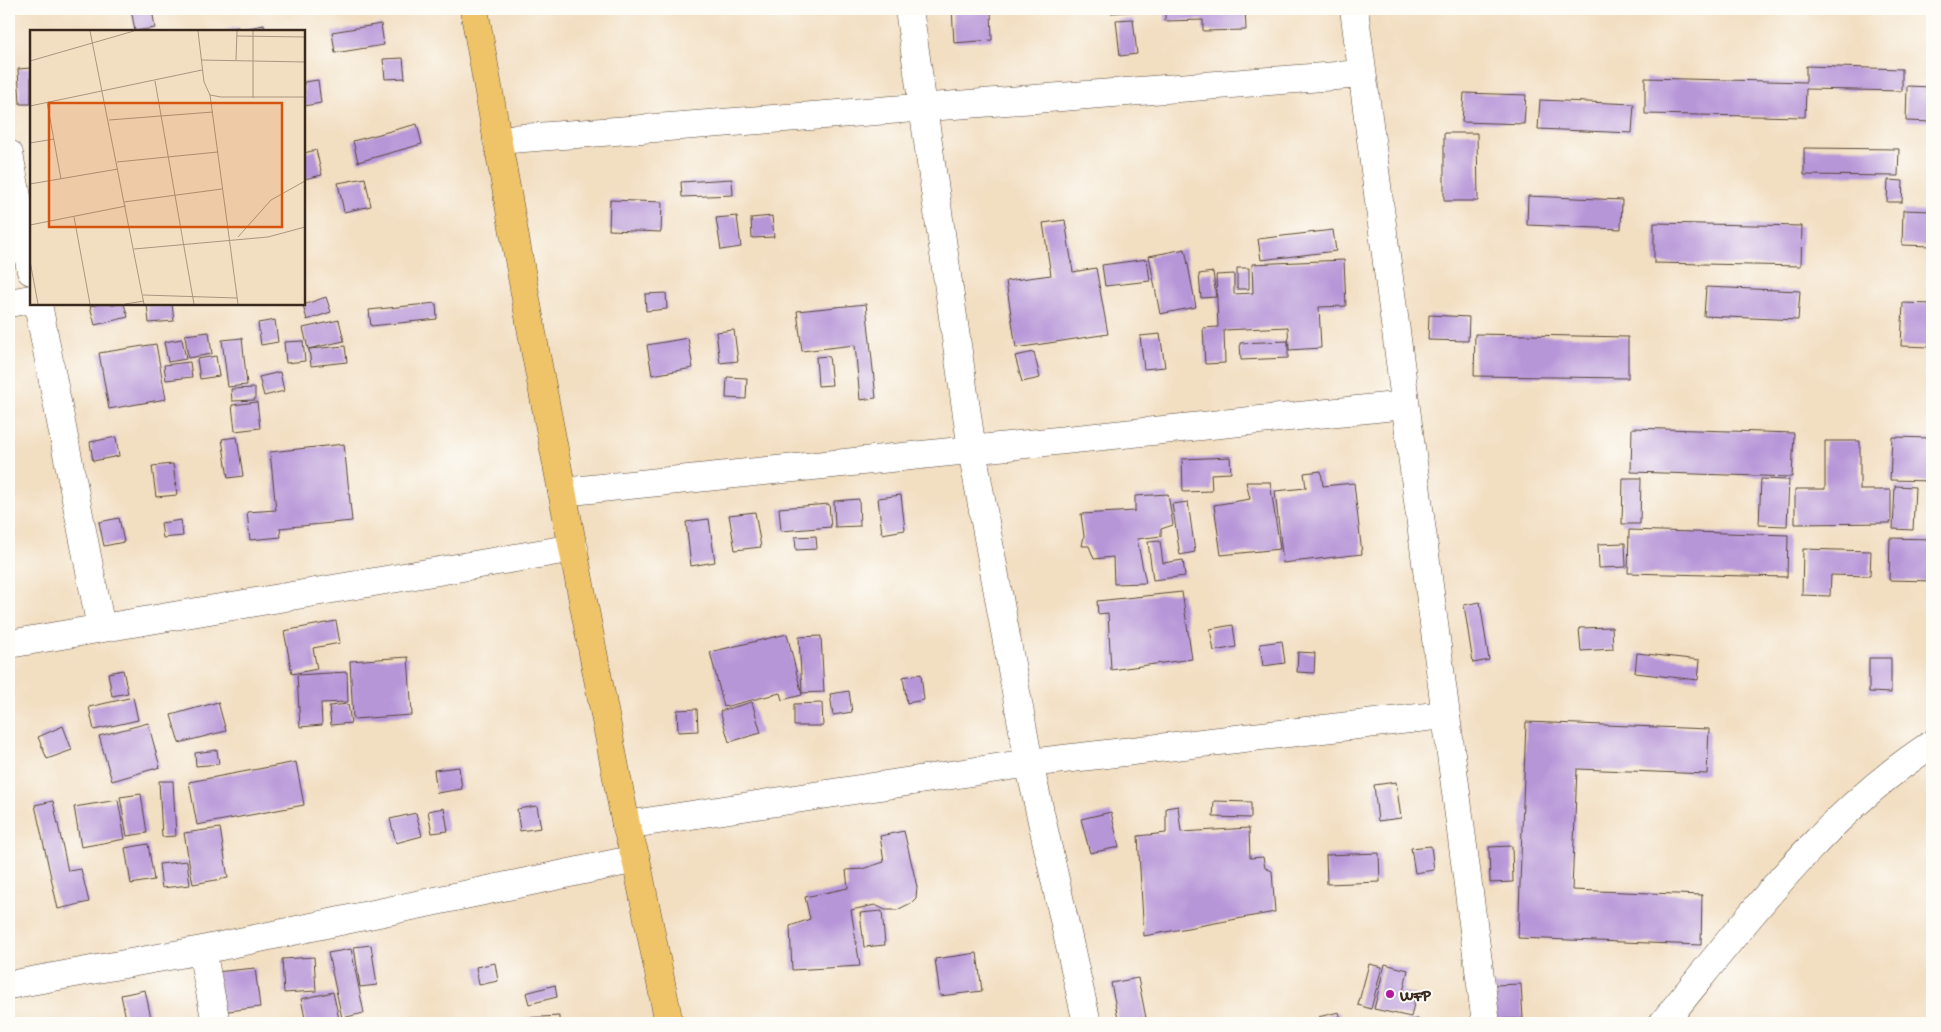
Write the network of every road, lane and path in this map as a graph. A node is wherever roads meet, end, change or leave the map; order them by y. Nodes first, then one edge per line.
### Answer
1 (474, 9) edge
2 (910, 9) edge
3 (1354, 9) edge
4 (1362, 74) junction
5 (924, 106) junction
6 (497, 140) junction
7 (9, 154) edge
8 (30, 266) edge
9 (30, 299) edge
10 (9, 303) edge
11 (38, 305) edge
12 (1404, 404) junction
13 (972, 450) junction
14 (562, 492) junction
15 (574, 548) junction
16 (101, 628) junction
17 (9, 644) edge
18 (1444, 715) junction
19 (1932, 744) edge
20 (1029, 762) junction
21 (626, 825) junction
22 (636, 859) junction
23 (202, 950) junction
24 (9, 985) edge
25 (216, 1023) edge
26 (669, 1023) edge
27 (1087, 1023) edge
28 (1486, 1023) edge
29 (1662, 1023) edge

1 - 6 main road
2 - 5 street
3 - 4 street
4 - 5 street
4 - 12 street
5 - 6 street
5 - 13 street
6 - 14 main road
7 - 8 street
9 - 10 street
11 - 16 street
12 - 13 street
12 - 18 street
13 - 14 street
13 - 20 street
14 - 15 main road
15 - 16 street
15 - 21 main road
16 - 17 street
18 - 20 street
18 - 28 street
19 - 29 street
20 - 21 street
20 - 27 street
21 - 22 main road
22 - 23 street
22 - 26 main road
23 - 24 street
23 - 25 street

